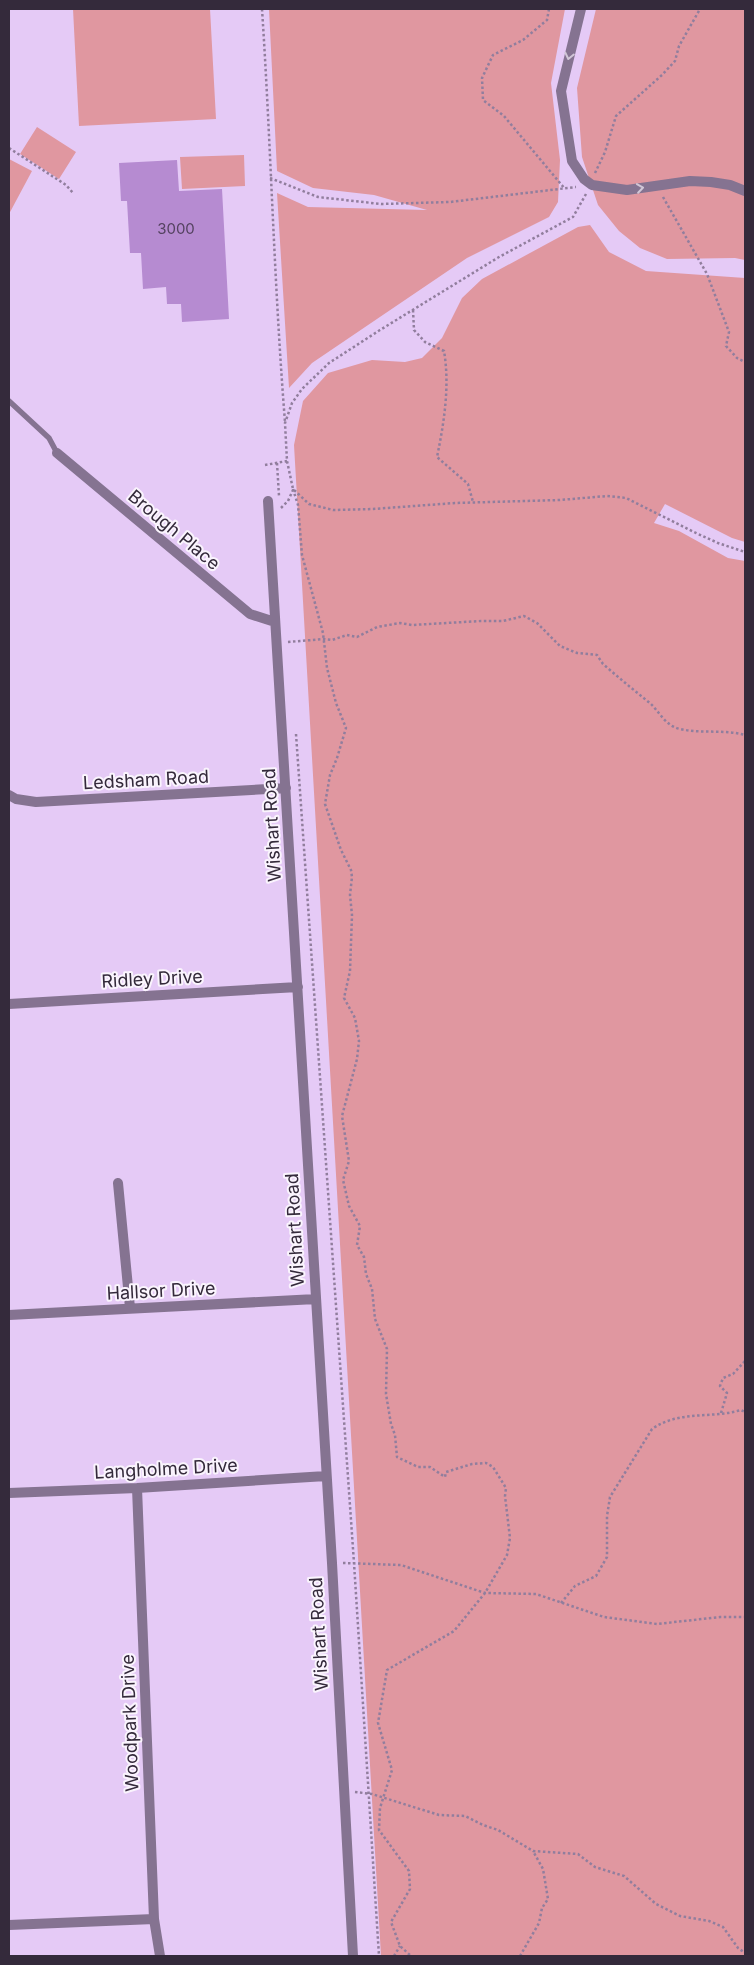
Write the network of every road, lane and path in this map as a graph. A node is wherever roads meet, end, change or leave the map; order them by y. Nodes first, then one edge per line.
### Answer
1 (262, 9) edge
2 (549, 9) edge
3 (580, 9) edge
4 (700, 9) edge
5 (9, 148) edge
6 (270, 178) junction
7 (592, 185) junction
8 (662, 185) junction
9 (565, 188) junction
10 (745, 191) edge
11 (73, 193) dead end
12 (413, 310) junction
13 (745, 362) edge
14 (9, 401) edge
15 (285, 423) junction
16 (57, 453) joint
17 (287, 461) junction
18 (276, 463) junction
19 (265, 465) dead end
20 (293, 488) junction
21 (268, 501) dead end
22 (473, 502) junction
23 (745, 552) edge
24 (275, 622) junction
25 (289, 633) dead end
26 (324, 638) junction
27 (289, 642) junction
28 (277, 643) junction
29 (296, 731) dead end
30 (745, 735) edge
31 (286, 788) junction
32 (9, 795) edge
33 (298, 987) junction
34 (9, 1004) edge
35 (118, 1184) dead end
36 (316, 1299) junction
37 (130, 1308) junction
38 (9, 1315) edge
39 (745, 1361) edge
40 (745, 1412) edge
41 (721, 1413) junction
42 (326, 1476) junction
43 (137, 1488) junction
44 (9, 1493) edge
45 (332, 1562) junction
46 (354, 1563) junction
47 (485, 1593) junction
48 (561, 1603) junction
49 (745, 1617) edge
50 (344, 1791) junction
51 (369, 1793) junction
52 (384, 1798) junction
53 (533, 1851) junction
54 (154, 1919) junction
55 (9, 1926) edge
56 (400, 1946) junction
57 (745, 1953) edge
58 (160, 1956) edge
59 (353, 1956) edge
60 (379, 1956) edge
61 (394, 1956) edge
62 (410, 1956) edge
63 (520, 1956) edge

1 - 6 path
2 - 9 path
3 -> 7 street
4 - 7 path
5 - 11 path
6 - 9 path
6 - 15 path
7 -> 8 street
7 - 9 path
7 - 12 path
8 - 10 street
8 - 13 path
12 - 15 path
12 - 22 path
14 - 16 lane
15 - 17 path
16 - 24 street, Brough Place
17 - 18 path
17 - 20 path
18 - 19 path
18 - 20 path
20 - 22 path
20 - 26 path
21 - 24 street, Wishart Road
22 - 23 path
24 - 28 street, Wishart Road
25 - 27 path
26 - 27 path
26 - 30 path
26 - 47 path
27 - 28 path
28 - 31 street, Wishart Road
29 - 46 path
31 - 32 street, Ledsham Road
31 - 33 street, Wishart Road
33 - 34 street, Ridley Drive
33 - 36 street, Wishart Road
35 - 37 street
36 - 37 street, Hallsor Drive
36 - 42 street, Wishart Road
37 - 38 street, Hallsor Drive
39 - 41 path
40 - 41 path
41 - 48 path
42 - 43 street, Langholme Drive
42 - 45 street, Wishart Road
43 - 44 street, Langholme Drive
43 - 54 street, Woodpark Drive
45 - 46 path
45 - 50 street, Wishart Road
46 - 47 path
46 - 51 path
47 - 48 path
47 - 52 path
48 - 49 path
50 - 51 path
50 - 59 street, Wishart Road
51 - 52 path
51 - 60 path
52 - 53 path
52 - 56 path
53 - 57 path
53 - 63 path
54 - 55 street
54 - 58 street, Woodpark Drive
56 - 61 path
56 - 62 path

